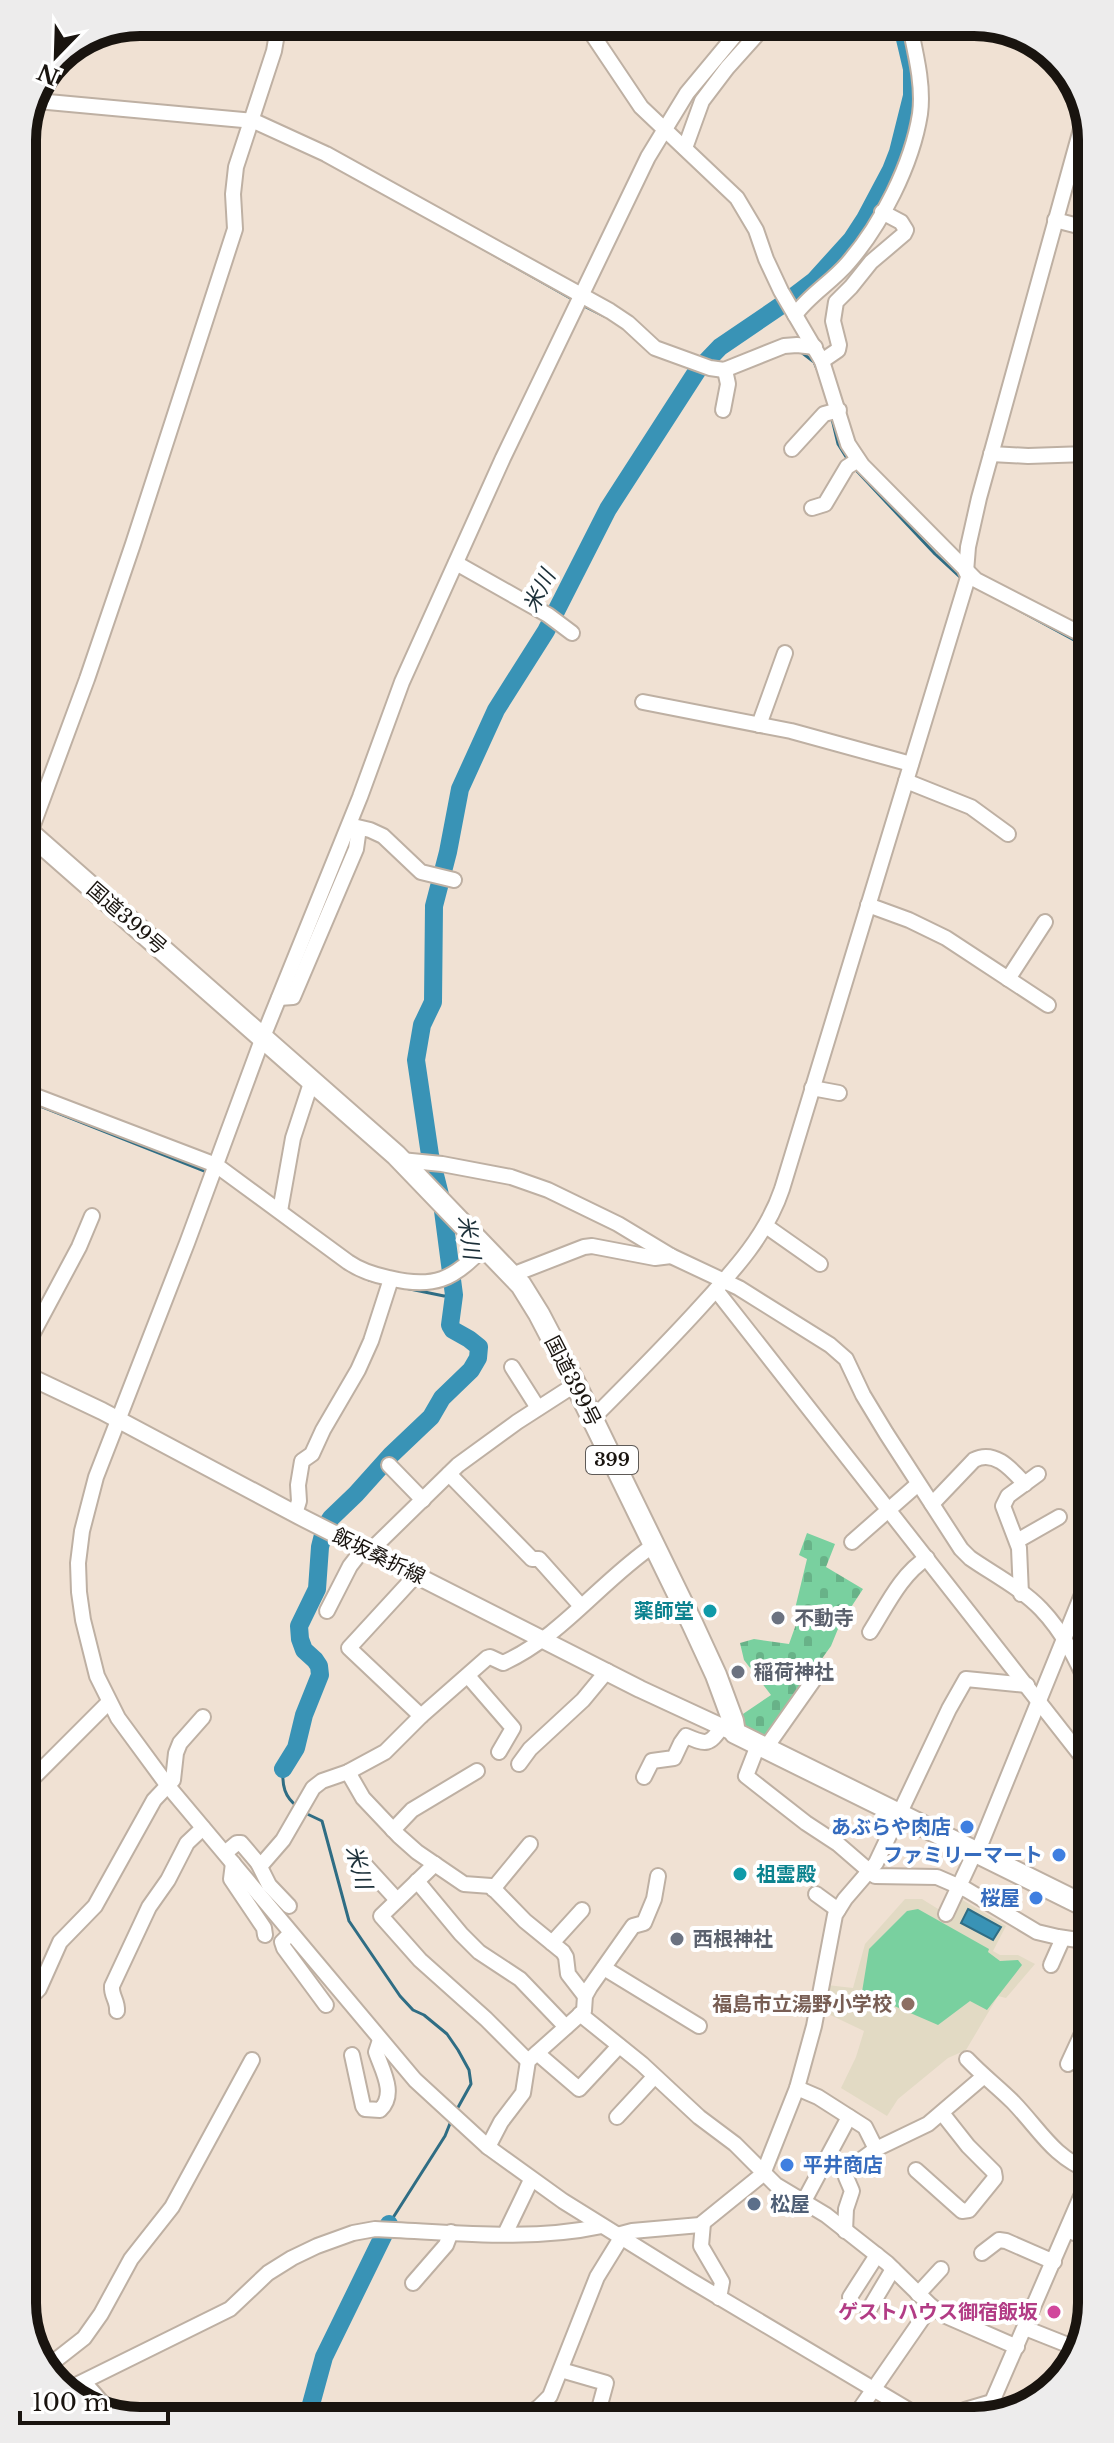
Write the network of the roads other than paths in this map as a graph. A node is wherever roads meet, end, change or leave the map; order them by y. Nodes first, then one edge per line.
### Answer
1 (277, 36) edge
2 (593, 36) edge
3 (734, 36) edge
4 (756, 36) edge
5 (912, 36) edge
6 (44, 102) edge
7 (249, 125) junction
8 (665, 129) junction
9 (685, 148) junction
10 (1078, 162) edge
11 (882, 212) junction
12 (1055, 220) junction
13 (1078, 226) edge
14 (581, 297) junction
15 (794, 314) junction
16 (815, 347) junction
17 (822, 361) junction
18 (722, 372) junction
19 (723, 410) dead end
20 (834, 410) junction
21 (792, 449) dead end
22 (991, 454) junction
23 (1078, 454) edge
24 (854, 462) junction
25 (812, 508) dead end
26 (456, 563) junction
27 (967, 578) junction
28 (572, 633) dead end
29 (1078, 633) edge
30 (785, 653) dead end
31 (643, 702) dead end
32 (759, 725) junction
33 (911, 764) junction
34 (906, 781) junction
35 (36, 807) edge
36 (354, 826) junction
37 (1008, 834) dead end
38 (36, 838) edge
39 (446, 878) dead end
40 (868, 905) junction
41 (1045, 922) dead end
42 (1008, 979) junction
43 (1048, 1005) dead end
44 (263, 1037) junction
45 (312, 1080) junction
46 (812, 1088) junction
47 (839, 1093) dead end
48 (36, 1097) edge
49 (401, 1160) junction
50 (213, 1172) junction
51 (280, 1211) junction
52 (92, 1216) dead end
53 (766, 1226) junction
54 (484, 1247) junction
55 (671, 1256) junction
56 (820, 1264) dead end
57 (512, 1275) junction
58 (390, 1284) junction
59 (720, 1286) junction
60 (36, 1327) edge
61 (512, 1367) dead end
62 (36, 1380) edge
63 (576, 1384) junction
64 (538, 1408) junction
65 (592, 1419) junction
66 (120, 1420) junction
67 (389, 1465) dead end
68 (449, 1474) junction
69 (1038, 1474) dead end
70 (918, 1484) junction
71 (1025, 1484) junction
72 (423, 1500) junction
73 (932, 1504) junction
74 (888, 1509) junction
75 (295, 1514) junction
76 (1059, 1517) dead end
77 (1017, 1541) junction
78 (852, 1542) dead end
79 (654, 1545) junction
80 (367, 1550) junction
81 (927, 1558) junction
82 (417, 1574) junction
83 (1021, 1594) junction
84 (1078, 1605) edge
85 (581, 1606) junction
86 (327, 1611) dead end
87 (870, 1632) dead end
88 (542, 1638) junction
89 (1064, 1639) junction
90 (1078, 1666) edge
91 (607, 1671) junction
92 (820, 1671) dead end
93 (468, 1676) junction
94 (1027, 1685) junction
95 (1039, 1700) junction
96 (109, 1702) junction
97 (421, 1716) junction
98 (203, 1717) dead end
99 (728, 1730) junction
100 (761, 1747) junction
101 (1078, 1751) edge
102 (499, 1752) dead end
103 (519, 1764) dead end
104 (477, 1771) dead end
105 (348, 1772) junction
106 (36, 1775) edge
107 (644, 1777) dead end
108 (168, 1786) junction
109 (900, 1815) junction
110 (203, 1828) junction
111 (393, 1830) junction
112 (530, 1844) dead end
113 (976, 1852) junction
114 (229, 1858) junction
115 (258, 1863) junction
116 (435, 1864) junction
117 (365, 1865) dead end
118 (869, 1873) junction
119 (658, 1876) dead end
120 (417, 1881) junction
121 (959, 1886) junction
122 (493, 1889) junction
123 (816, 1894) dead end
124 (397, 1900) junction
125 (1078, 1903) edge
126 (289, 1906) dead end
127 (582, 1910) dead end
128 (838, 1910) junction
129 (946, 1914) dead end
130 (290, 1934) junction
131 (265, 1935) dead end
132 (1063, 1938) junction
133 (1078, 1940) edge
134 (552, 1943) junction
135 (1051, 1965) dead end
136 (604, 1968) junction
137 (36, 1992) edge
138 (585, 1996) junction
139 (326, 2005) dead end
140 (117, 2011) dead end
141 (580, 2014) junction
142 (699, 2026) dead end
143 (566, 2027) junction
144 (380, 2040) junction
145 (1078, 2042) edge
146 (619, 2046) junction
147 (352, 2055) dead end
148 (532, 2057) junction
149 (967, 2059) dead end
150 (252, 2060) dead end
151 (1068, 2064) dead end
152 (654, 2077) junction
153 (983, 2077) junction
154 (797, 2088) junction
155 (942, 2113) junction
156 (617, 2117) dead end
157 (849, 2117) junction
158 (488, 2147) junction
159 (876, 2149) junction
160 (1078, 2165) edge
161 (916, 2170) dead end
162 (763, 2174) junction
163 (531, 2180) junction
164 (804, 2201) junction
165 (1078, 2203) edge
166 (703, 2223) junction
167 (602, 2226) junction
168 (1067, 2230) junction
169 (845, 2231) junction
170 (451, 2232) junction
171 (505, 2234) junction
172 (1078, 2234) edge
173 (619, 2236) junction
174 (982, 2253) dead end
175 (877, 2255) junction
176 (1054, 2262) junction
177 (893, 2269) junction
178 (941, 2269) dead end
179 (413, 2283) dead end
180 (918, 2294) junction
181 (850, 2297) dead end
182 (719, 2298) junction
183 (931, 2306) junction
184 (868, 2311) dead end
185 (1025, 2328) junction
186 (1068, 2345) edge
187 (1017, 2347) junction
188 (54, 2361) edge
189 (561, 2370) junction
190 (84, 2382) junction
191 (77, 2385) edge
192 (874, 2390) junction
193 (97, 2397) edge
194 (994, 2404) edge
195 (600, 2405) dead end
196 (539, 2407) edge
197 (862, 2407) edge
198 (903, 2407) edge

1 - 7 street
2 - 8 street
3 - 8 street
4 - 9 street
5 - 11 street
6 - 7 street
7 - 14 street
7 - 35 street
8 - 9 street
8 - 14 street
9 - 15 street
10 - 12 street
11 - 15 street
11 - 17 street
12 - 13 street
12 - 22 street
14 - 18 street
14 - 26 street
15 - 16 street
16 - 17 street
16 - 18 street
17 - 20 street
18 - 19 street
20 - 21 street
20 - 24 street
22 - 23 street
22 - 27 street
24 - 25 street
24 - 27 street
26 - 28 street
26 - 36 street
27 - 29 street
27 - 33 street
30 - 32 street
31 - 32 street
32 - 33 street
33 - 34 street
34 - 37 street
34 - 40 street
36 - 39 street
36 - 44 street
38 - 44 highway, 国道399号 / 399
40 - 42 street
40 - 46 street
41 - 42 street
42 - 43 street
44 - 45 highway, 国道399号 / 399
44 - 50 street
45 - 49 highway, 国道399号 / 399
45 - 51 street
46 - 47 street
46 - 53 street
48 - 50 street
49 - 54 highway, 国道399号 / 399
49 - 55 street
50 - 51 street
50 - 66 street
51 - 58 street
52 - 60 street
53 - 56 street
53 - 59 street
54 - 57 highway, 国道399号 / 399
54 - 58 street
55 - 57 street
55 - 59 street
57 - 63 highway, 国道399号 / 399
58 - 75 street
59 - 65 street
59 - 70 street
59 - 74 street
61 - 64 street
62 - 66 main road, 飯坂桑折線
63 - 64 street
63 - 65 highway, 国道399号 / 399
64 - 68 street
65 - 79 highway, 国道399号 / 399
66 - 75 main road, 飯坂桑折線
66 - 96 street
67 - 72 street
68 - 72 street
68 - 85 street
69 - 71 street
70 - 73 street
70 - 74 street
71 - 73 street
71 - 77 street
72 - 80 street
73 - 83 street
74 - 78 street
74 - 81 street
75 - 80 main road, 飯坂桑折線
76 - 77 street
77 - 83 street
79 - 85 street
79 - 99 highway, 国道399号 / 399
80 - 82 main road, 飯坂桑折線
80 - 86 street
81 - 87 street
81 - 94 street
82 - 88 main road, 飯坂桑折線
82 - 97 street
83 - 89 street
84 - 89 street
85 - 88 street
88 - 91 main road, 飯坂桑折線
88 - 93 street
89 - 90 street
89 - 95 street
91 - 99 main road, 飯坂桑折線
91 - 103 street
92 - 100 street
93 - 97 street
93 - 102 street
94 - 95 street
94 - 109 street
95 - 101 street
95 - 113 street
96 - 106 street
96 - 108 street
97 - 105 street
98 - 108 street
99 - 100 highway
99 - 107 street
100 - 109 highway
100 - 118 street
104 - 111 street
105 - 111 street
105 - 115 street
108 - 110 street
108 - 137 street
109 - 113 highway
109 - 118 street
110 - 114 street
110 - 140 street
111 - 116 street
112 - 122 street
113 - 121 street
113 - 125 highway
114 - 115 street
114 - 130 street
114 - 131 street
115 - 126 street
116 - 120 street
116 - 122 street
117 - 124 street
118 - 121 street
118 - 128 street
119 - 136 street
120 - 124 street
120 - 143 street
121 - 129 street
121 - 132 street
122 - 134 street
123 - 128 street
124 - 148 street
127 - 134 street
128 - 154 street
130 - 139 street
130 - 144 street
132 - 133 street
132 - 135 street
134 - 138 street
136 - 138 street
136 - 142 street
138 - 141 street
141 - 143 street
141 - 146 street
143 - 148 street
144 - 147 street
144 - 158 street
145 - 151 street
146 - 148 street
146 - 152 street
148 - 158 street
149 - 153 street
150 - 188 street
152 - 156 street
152 - 162 street
153 - 155 street
153 - 160 street
154 - 157 street
154 - 162 street
155 - 159 street
155 - 161 street
157 - 159 street
157 - 164 street
158 - 163 street
159 - 169 street
162 - 164 street
162 - 166 street
163 - 167 street
163 - 171 street
164 - 169 street
165 - 168 street
166 - 173 street
166 - 182 street
167 - 171 street
167 - 173 street
168 - 172 street
168 - 176 street
169 - 175 street
170 - 171 street
170 - 179 street
170 - 190 street
173 - 182 street
173 - 189 street
174 - 176 street
175 - 177 street
175 - 181 street
176 - 185 street
177 - 180 street
177 - 184 street
178 - 180 street
180 - 183 street
182 - 192 street
183 - 187 street
183 - 192 street
185 - 186 street
185 - 187 street
187 - 194 street
189 - 195 street
189 - 196 street
190 - 191 street
190 - 193 street
192 - 197 street
192 - 198 street

